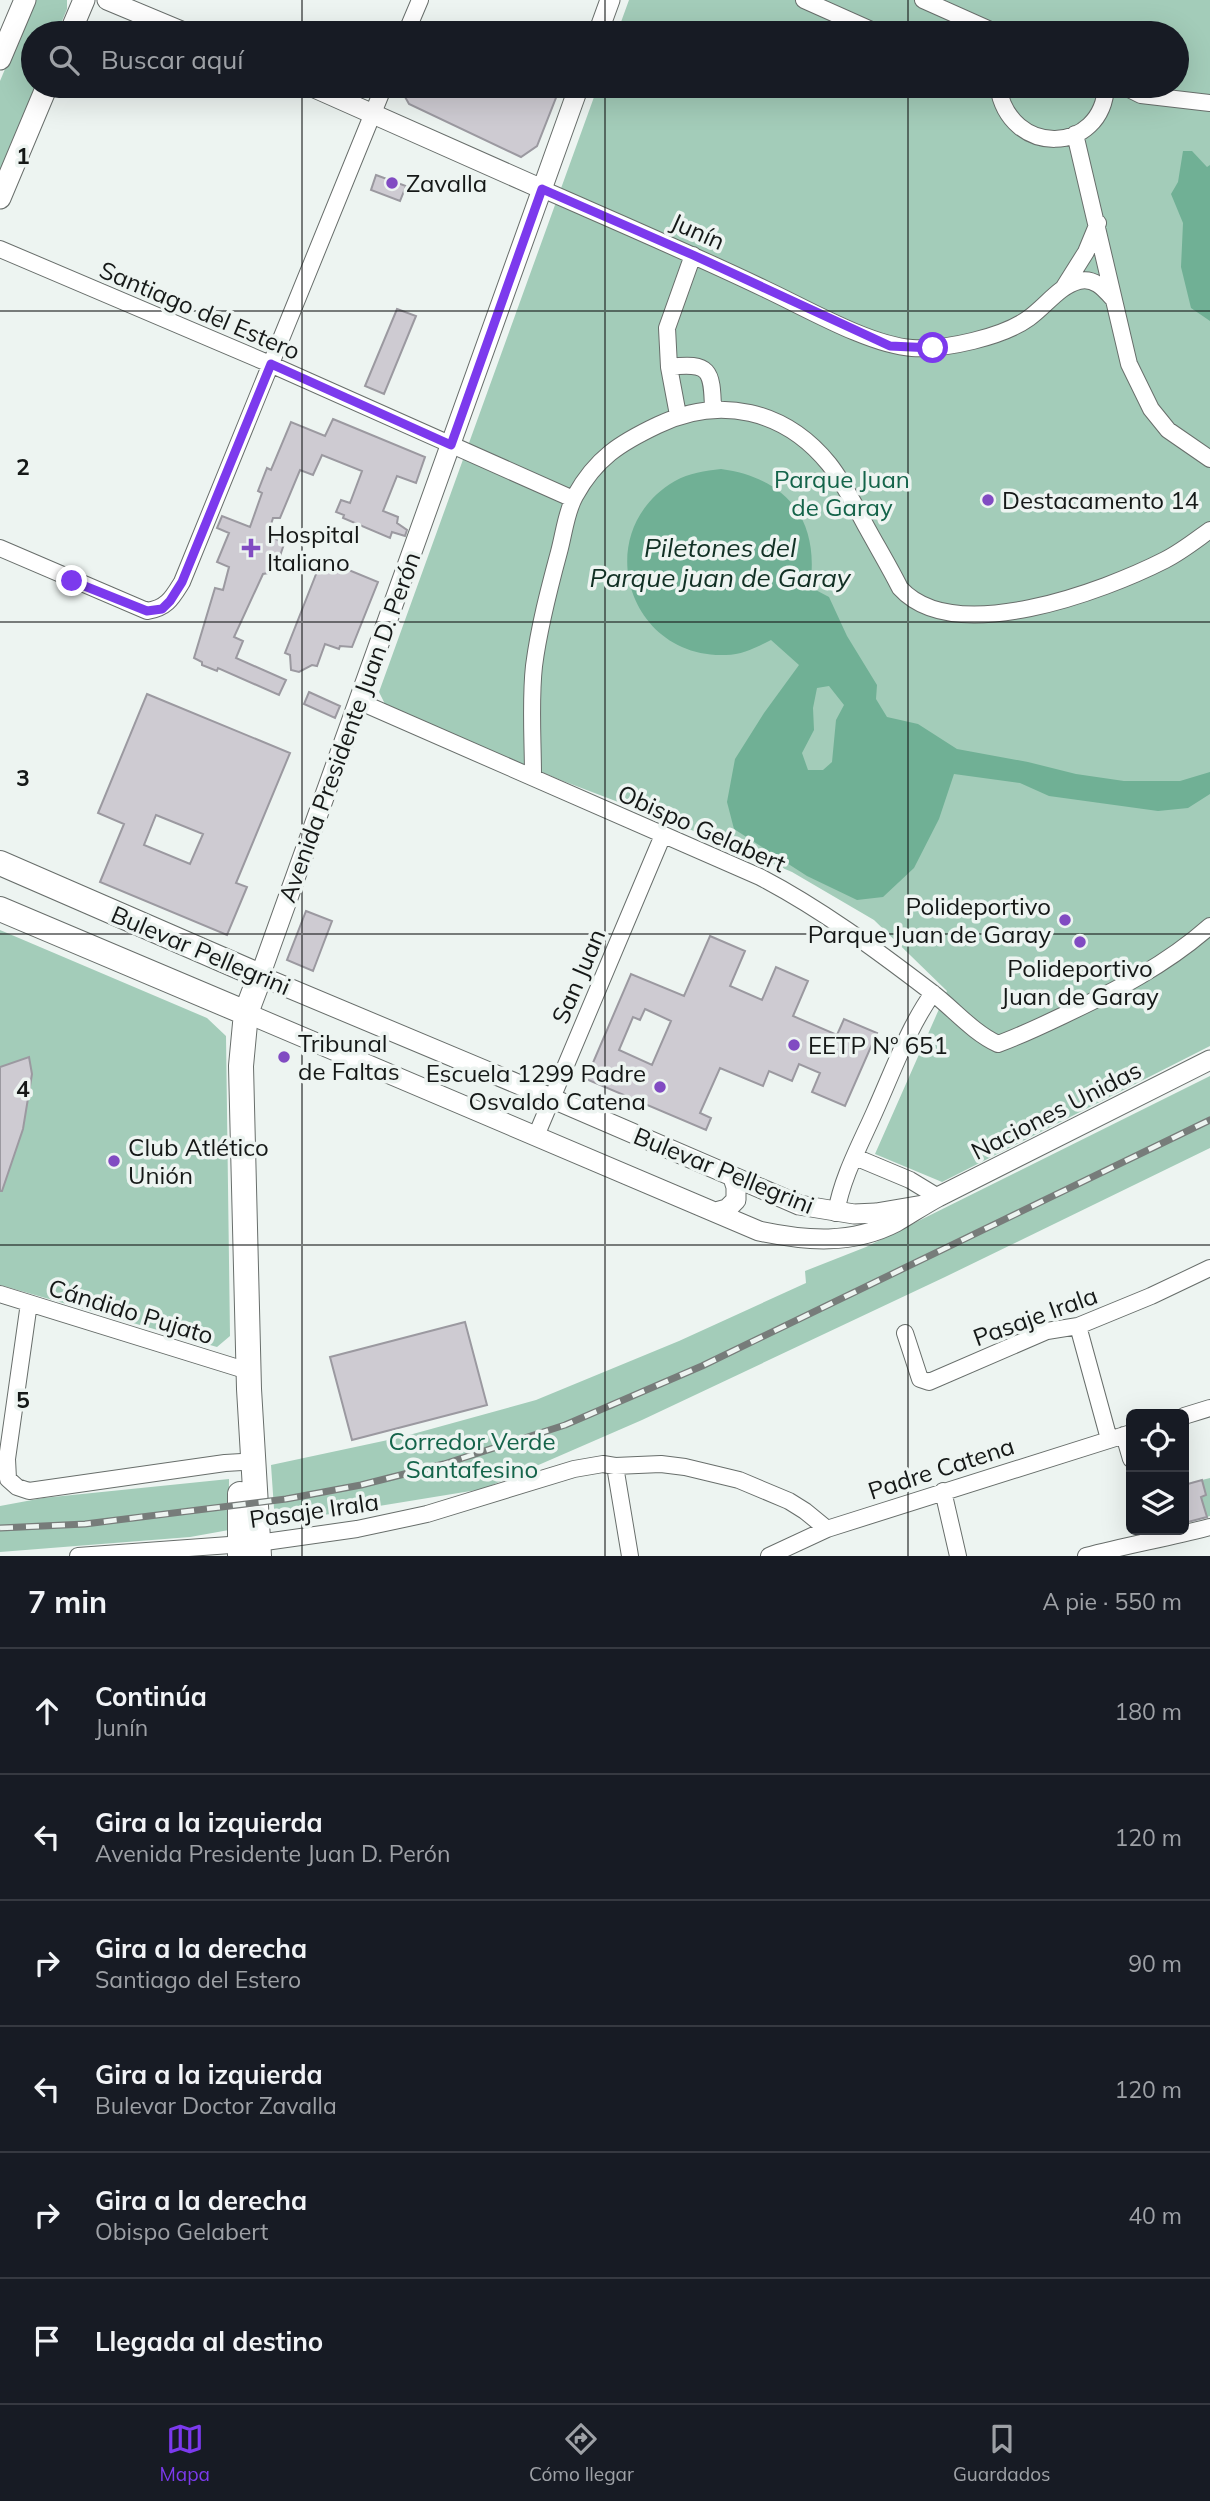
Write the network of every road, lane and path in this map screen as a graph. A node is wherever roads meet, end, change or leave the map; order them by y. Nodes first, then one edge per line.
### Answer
1 (25, 0) edge
2 (84, 0) edge
3 (107, 0) edge
4 (420, 0) edge
5 (610, 0) edge
6 (804, 0) edge
7 (923, 0) edge
8 (75, 21) edge
9 (157, 21) edge
10 (411, 21) edge
11 (602, 21) edge
12 (851, 21) edge
13 (970, 21) edge
14 (0, 59) edge
15 (42, 98) edge
16 (338, 98) edge
17 (379, 98) edge
18 (575, 98) edge
19 (1000, 98) edge
20 (1103, 98) edge
21 (1129, 98) edge
22 (1168, 98) edge
23 (1210, 103) edge
24 (1100, 109) junction
25 (373, 113) junction
26 (1075, 134) junction
27 (542, 189) junction
28 (0, 198) edge
29 (1097, 223) junction
30 (0, 249) edge
31 (693, 255) junction
32 (1064, 287) junction
33 (1114, 300) junction
34 (271, 364) junction
35 (669, 367) junction
36 (713, 409) junction
37 (678, 415) junction
38 (451, 445) junction
39 (1209, 458) edge
40 (573, 499) junction
41 (1210, 530) edge
42 (0, 548) edge
43 (358, 701) junction
44 (533, 777) junction
45 (663, 835) junction
46 (0, 863) edge
47 (0, 909) edge
48 (1210, 926) edge
49 (260, 976) junction
50 (933, 993) junction
51 (246, 1013) junction
52 (1210, 1060) edge
53 (551, 1098) junction
54 (536, 1136) junction
55 (855, 1157) junction
56 (733, 1178) junction
57 (931, 1201) junction
58 (716, 1212) junction
59 (836, 1213) junction
60 (1210, 1268) edge
61 (0, 1294) edge
62 (29, 1303) junction
63 (1078, 1326) junction
64 (905, 1333) dead end
65 (248, 1380) junction
66 (1210, 1408) edge
67 (1189, 1414) edge
68 (1121, 1436) edge
69 (242, 1462) junction
70 (615, 1466) junction
71 (943, 1491) junction
72 (1210, 1527) edge
73 (827, 1530) junction
74 (1189, 1530) edge
75 (1152, 1535) edge
76 (1155, 1535) edge
77 (249, 1549) edge
78 (145, 1553) edge
79 (78, 1556) edge
80 (630, 1556) edge
81 (769, 1556) edge
82 (958, 1556) edge
83 (1086, 1556) edge
84 (1162, 1556) edge

1 - 14 main road
2 - 8 main road
3 - 9 street
4 - 10 street
5 - 11 street
6 - 12 street
7 - 13 street
15 - 28 main road
16 - 25 street, Junín
17 - 25 street
18 - 27 street, Avenida Presidente Juan D. Perón
19 - 26 street
20 - 24 street
21 - 24 street
22 - 23 street
24 - 26 street
25 - 27 street, Junín
25 - 34 street
26 - 29 street
27 - 31 street, Junín
27 - 38 street, Avenida Presidente Juan D. Perón
29 - 32 street, Junín
29 - 33 street
30 - 34 street, Santiago del Estero
31 - 32 street, Junín
31 - 35 street
32 - 33 street
33 - 39 street
34 - 38 street, Santiago del Estero
34 - 42 street
35 - 36 street
35 - 37 street
36 - 37 street
36 - 41 street
37 - 40 street
38 - 40 street, Santiago del Estero
38 - 43 street, Avenida Presidente Juan D. Perón
40 - 44 street
43 - 44 street, Obispo Gelabert
43 - 49 street, Avenida Presidente Juan D. Perón
44 - 45 street, Obispo Gelabert
45 - 50 street, Obispo Gelabert
45 - 53 street, San Juan
46 - 49 main road, Bulevar Pellegrini
47 - 51 main road, Bulevar Pellegrini
48 - 50 street, Obispo Gelabert
49 - 51 main road, Avenida Presidente Juan D. Perón
49 - 53 street, Bulevar Pellegrini
50 - 55 street
51 - 54 street, Bulevar Pellegrini
51 - 65 main road, Avenida Presidente Juan D. Perón
52 - 57 street, Naciones Unidas
53 - 54 street, San Juan
53 - 56 street, Bulevar Pellegrini
54 - 58 street, Bulevar Pellegrini
55 - 57 street
55 - 59 street
56 - 58 street
56 - 59 street, Bulevar Pellegrini
57 - 58 street, Bulevar Pellegrini
57 - 59 street, Bulevar Pellegrini
60 - 63 street, Pasaje Irala
61 - 62 street, Cándido Pujato
62 - 65 street, Cándido Pujato
62 - 69 street
63 - 64 street, Pasaje Irala
63 - 68 street
65 - 69 main road, Avenida Presidente Juan D. Perón
65 - 77 main road, Avenida Presidente Juan D. Perón
66 - 67 street
68 - 71 street, Padre Catena
69 - 77 main road, Avenida Presidente Juan D. Perón
70 - 73 street, Pasaje Irala
70 - 77 street, Pasaje Irala
70 - 80 street
71 - 73 street, Padre Catena
71 - 82 street
72 - 74 street
73 - 81 street, Padre Catena
75 - 83 street
76 - 84 street
77 - 78 street, Pasaje Irala
78 - 79 street, Pasaje Irala

